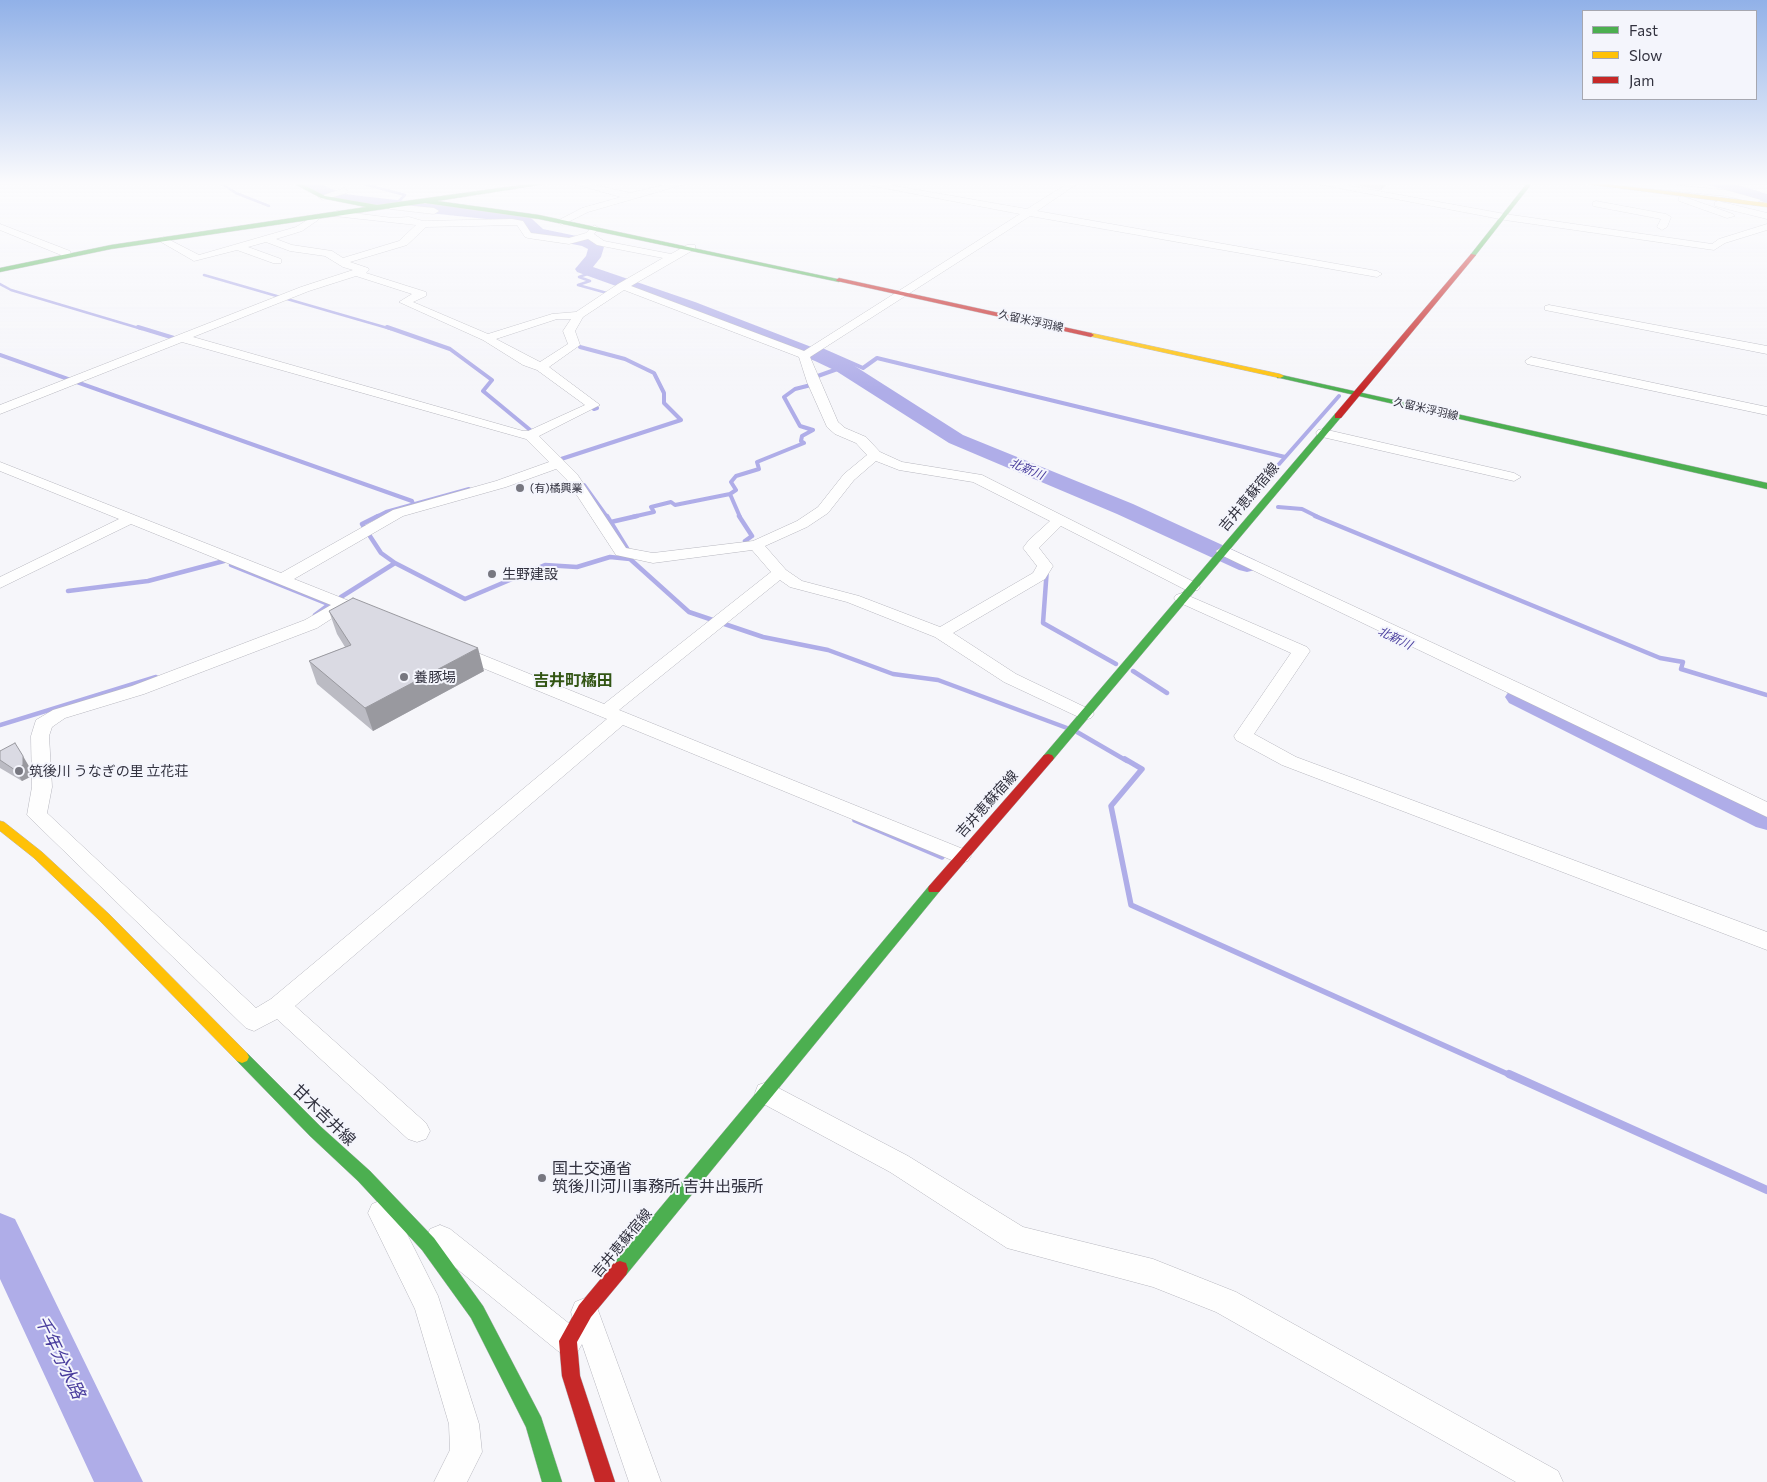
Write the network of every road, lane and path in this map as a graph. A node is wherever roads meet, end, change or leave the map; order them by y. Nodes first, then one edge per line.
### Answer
1 (64, 251) edge
2 (96, 251) edge
3 (183, 251) edge
4 (229, 251) edge
5 (249, 251) edge
6 (315, 251) edge
7 (375, 251) edge
8 (640, 251) edge
9 (683, 251) edge
10 (710, 251) edge
11 (970, 251) edge
12 (1246, 251) edge
13 (1476, 251) edge
14 (66, 256) junction
15 (671, 257) junction
16 (277, 261) dead end
17 (343, 261) junction
18 (0, 270) edge
19 (357, 273) junction
20 (1377, 274) dead end
21 (625, 284) junction
22 (904, 294) junction
23 (283, 298) joint
24 (1549, 308) dead end
25 (576, 315) junction
26 (182, 338) junction
27 (487, 338) junction
28 (1767, 350) edge
29 (808, 353) junction
30 (1531, 361) dead end
31 (541, 367) junction
32 (73, 381) joint
33 (1356, 393) junction
34 (0, 410) edge
35 (1767, 411) edge
36 (1323, 433) junction
37 (534, 434) junction
38 (875, 455) junction
39 (555, 462) junction
40 (0, 466) edge
41 (1514, 476) dead end
42 (1767, 486) edge
43 (132, 518) junction
44 (1059, 520) junction
45 (756, 546) junction
46 (1221, 554) junction
47 (780, 573) junction
48 (282, 579) junction
49 (0, 583) edge
50 (1187, 592) junction
51 (342, 604) junction
52 (369, 615) edge
53 (941, 633) junction
54 (442, 645) edge
55 (614, 714) junction
56 (1077, 725) junction
57 (1767, 810) edge
58 (0, 826) edge
59 (961, 856) junction
60 (1767, 941) edge
61 (279, 1006) junction
62 (767, 1093) junction
63 (417, 1131) dead end
64 (364, 1176) junction
65 (585, 1311) junction
66 (568, 1341) junction
67 (450, 1482) edge
68 (552, 1482) edge
69 (606, 1482) edge
70 (645, 1482) edge
71 (1547, 1482) edge

1 - 14 street
2 - 14 main road
3 - 4 street
5 - 16 street
6 - 17 street
7 - 17 street
8 - 15 street
9 - 15 street
10 - 22 main road, 久留米浮羽線
11 - 22 street
12 - 20 street
13 - 33 main road, 吉井恵蘇宿線
14 - 18 main road
15 - 21 street
17 - 19 street
19 - 23 street
19 - 27 street
21 - 25 street
21 - 29 street
22 - 29 street
22 - 33 main road, 久留米浮羽線
23 - 26 street
24 - 28 street
25 - 27 street
25 - 31 street
26 - 32 street
26 - 37 street
27 - 31 street
29 - 38 street
30 - 35 street
31 - 37 street
32 - 34 street
33 - 36 main road, 吉井恵蘇宿線
33 - 42 main road, 久留米浮羽線
36 - 41 street
36 - 46 main road, 吉井恵蘇宿線
37 - 39 street
38 - 44 street
38 - 45 street
39 - 45 street
39 - 48 street
40 - 43 street
43 - 48 street
43 - 49 street
44 - 50 street
44 - 53 street
45 - 47 street
46 - 50 main road, 吉井恵蘇宿線
46 - 57 street
47 - 53 street
47 - 55 street
48 - 51 street
50 - 56 main road, 吉井恵蘇宿線
50 - 60 street
51 - 52 street
51 - 61 street
53 - 56 street
54 - 55 street
55 - 59 street
55 - 61 street
56 - 59 main road, 吉井恵蘇宿線
58 - 64 main road, 甘木吉井線
59 - 62 main road, 吉井恵蘇宿線
61 - 63 street
62 - 65 main road, 吉井恵蘇宿線
62 - 71 street
64 - 66 street
64 - 67 street
64 - 68 main road, 甘木吉井線
65 - 66 main road, 吉井恵蘇宿線
65 - 70 street
66 - 69 main road

